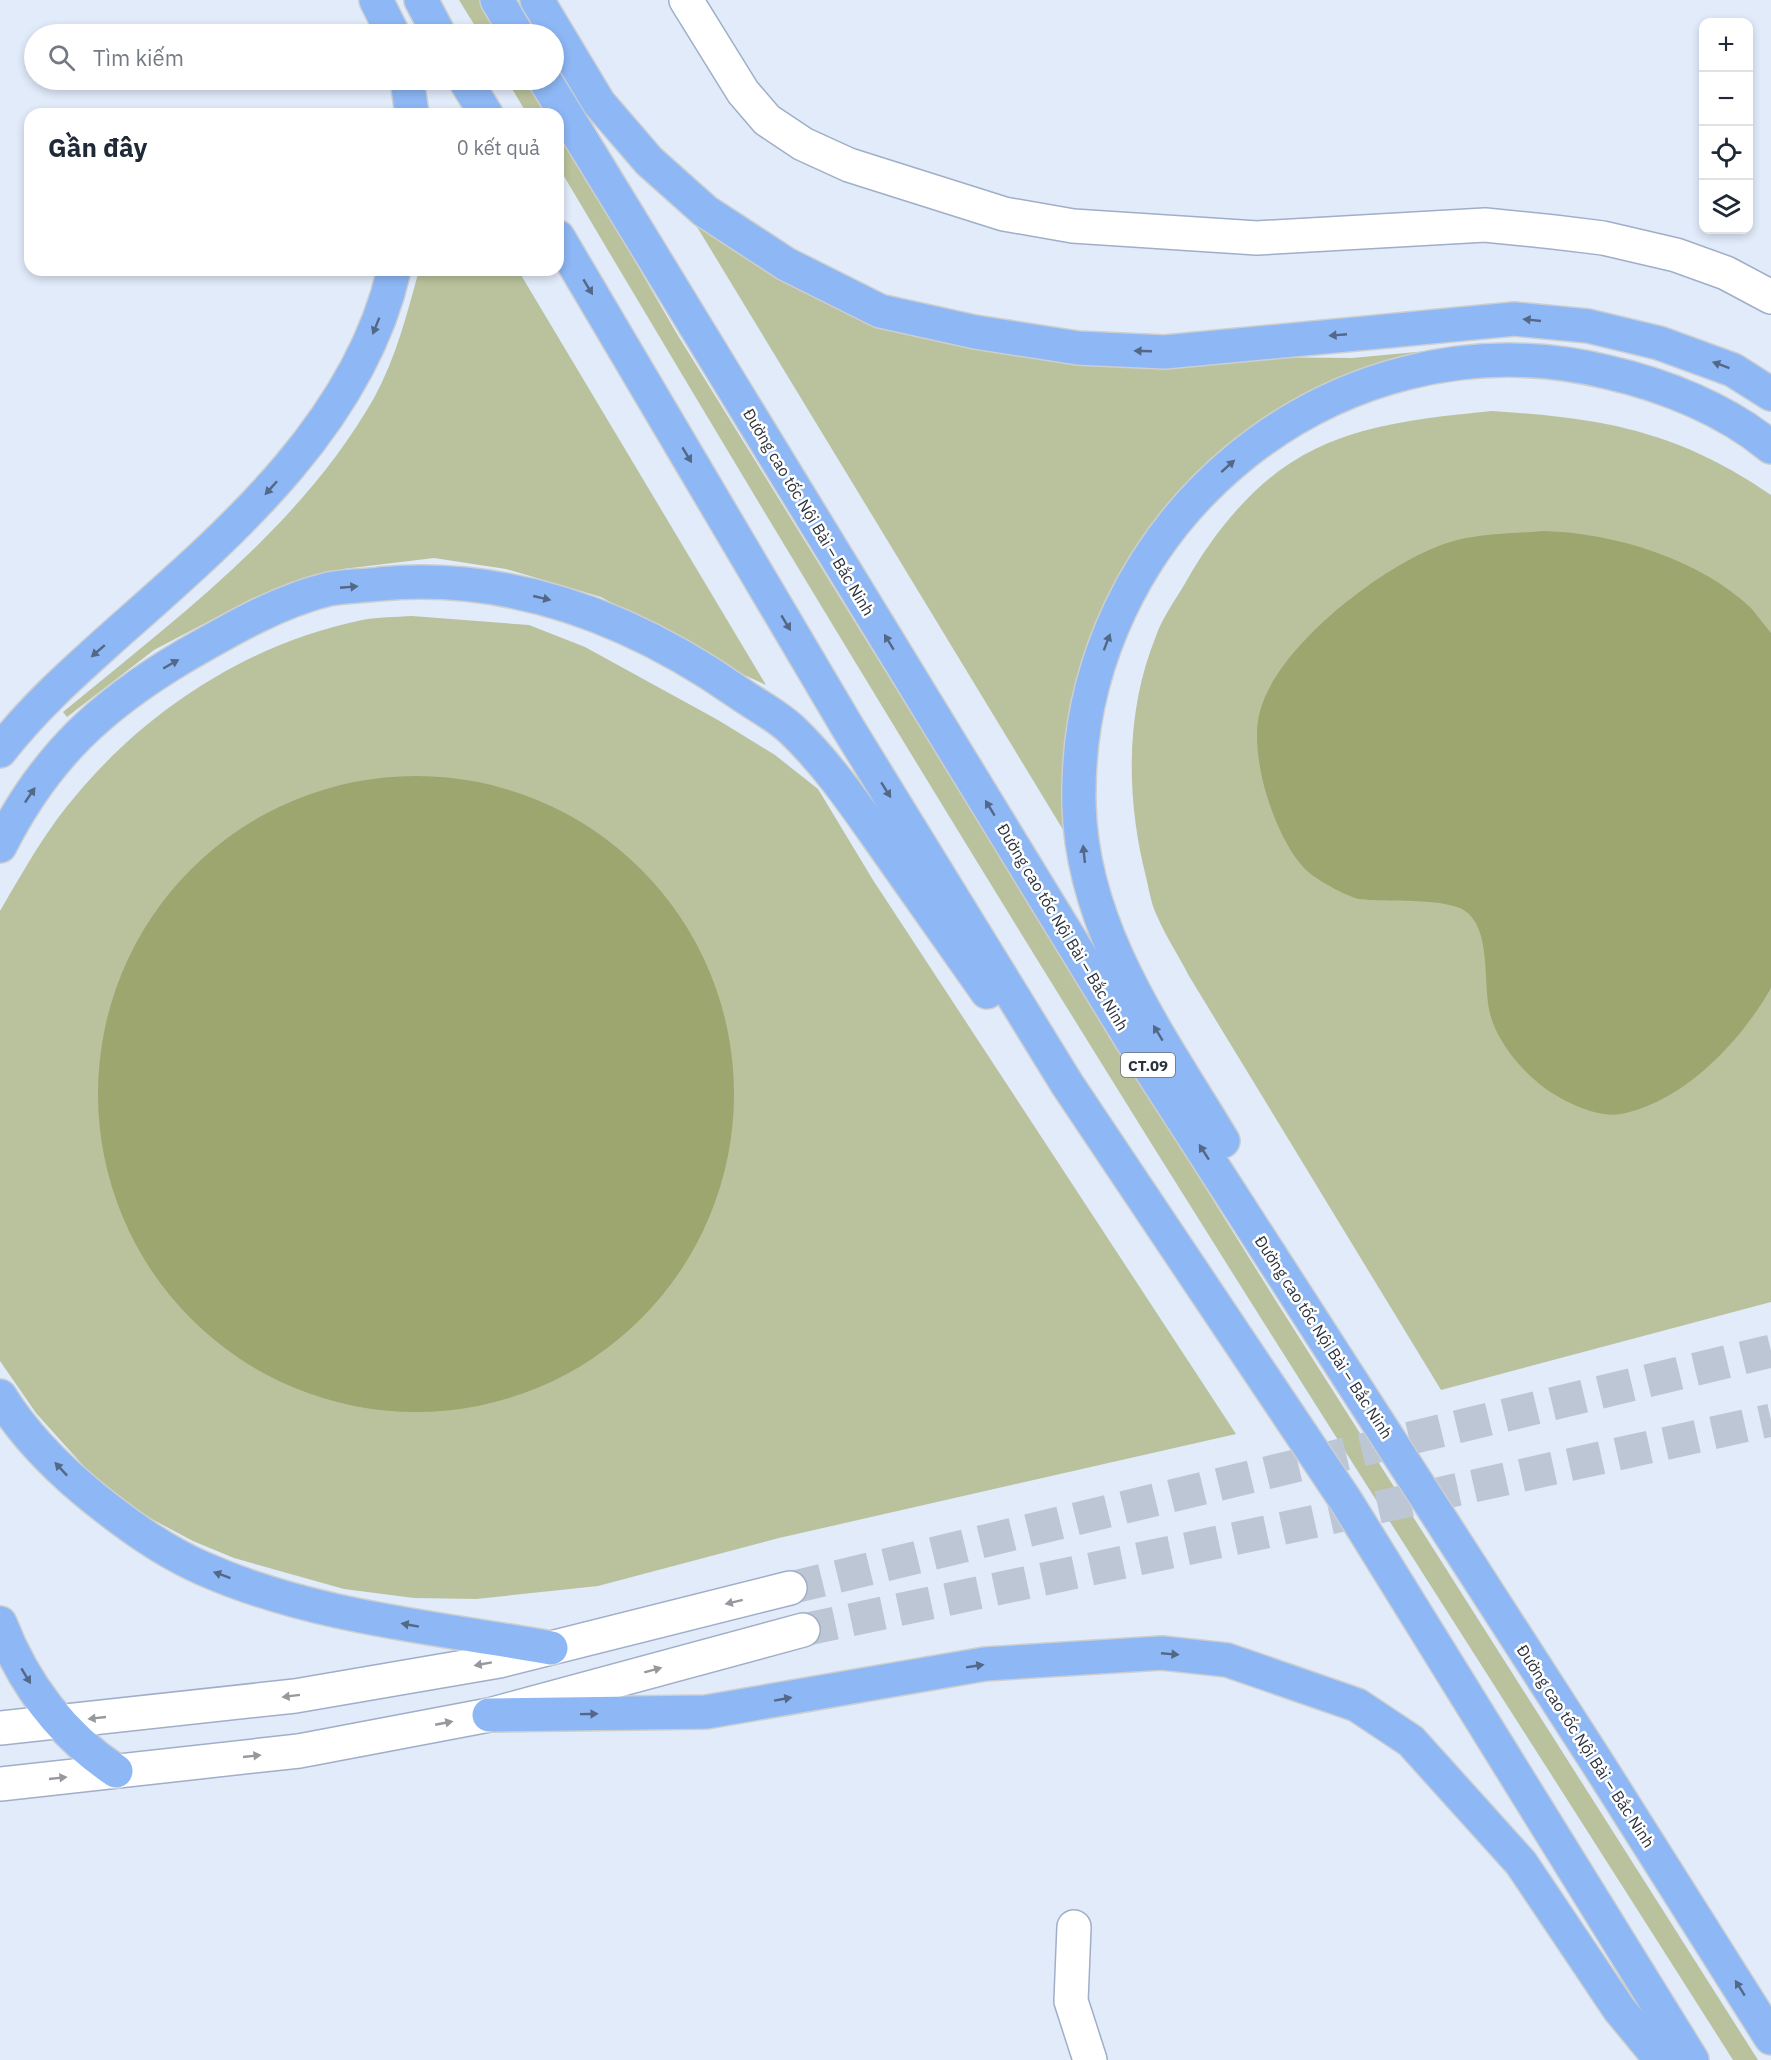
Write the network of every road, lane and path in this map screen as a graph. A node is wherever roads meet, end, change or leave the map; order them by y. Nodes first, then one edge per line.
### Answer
1 (376, 0) edge
2 (421, 0) edge
3 (497, 0) edge
4 (537, 0) edge
5 (686, 0) edge
6 (388, 24) edge
7 (434, 24) edge
8 (511, 24) edge
9 (551, 24) edge
10 (564, 45) edge
11 (408, 90) edge
12 (471, 90) edge
13 (550, 90) edge
14 (411, 108) edge
15 (482, 108) edge
16 (561, 108) edge
17 (564, 113) edge
18 (564, 247) edge
19 (393, 276) edge
20 (1771, 297) edge
21 (1771, 394) edge
22 (1771, 447) edge
23 (0, 751) edge
24 (0, 846) edge
25 (0, 1396) edge
26 (1346, 1501) junction
27 (790, 1588) tunnel mouth
28 (0, 1623) edge
29 (803, 1630) tunnel mouth
30 (551, 1648) junction
31 (489, 1715) junction
32 (57, 1722) junction
33 (0, 1728) edge
34 (1600, 1767) junction
35 (116, 1771) junction
36 (0, 1784) edge
37 (1074, 1927) dead end
38 (1771, 2038) edge
39 (1090, 2060) edge
40 (1661, 2060) edge
41 (1692, 2060) edge

1 - 6 highway
2 - 7 highway
3 - 8 highway
9 -> 4 highway
5 - 20 main road
21 -> 10 highway
11 - 14 highway
12 - 15 highway
16 -> 13 highway, Đường cao tốc Nội Bài – Bắc Ninh / CT.09
34 -> 17 highway, Đường cao tốc Nội Bài – Bắc Ninh / CT.09
18 -> 26 highway
19 -> 23 highway
34 -> 22 highway
24 -> 26 highway
30 -> 25 highway
26 - 41 highway
27 -> 30 main road
28 -> 32 highway
31 -> 29 main road
30 -> 32 main road
35 -> 31 main road
31 -> 40 highway
32 - 33 main road
32 - 35 highway
38 -> 34 highway, Đường cao tốc Nội Bài – Bắc Ninh / CT.09
36 -> 35 main road
37 - 39 main road

